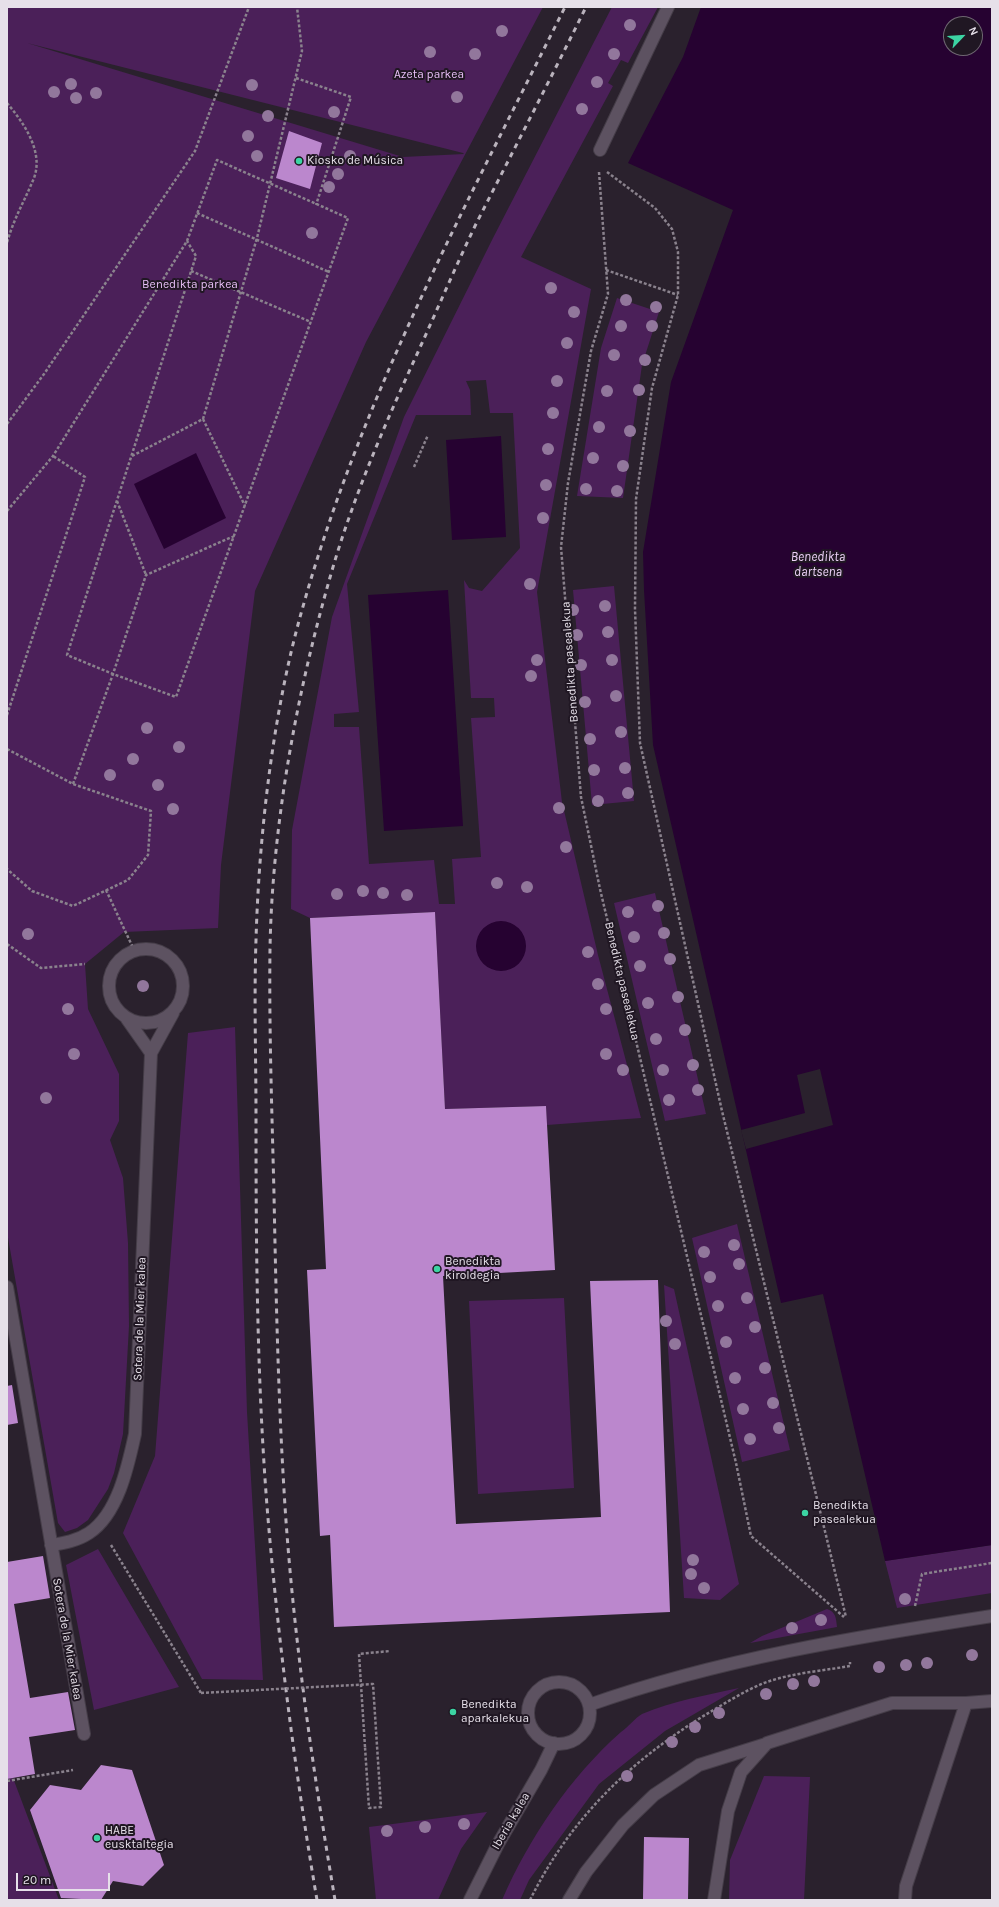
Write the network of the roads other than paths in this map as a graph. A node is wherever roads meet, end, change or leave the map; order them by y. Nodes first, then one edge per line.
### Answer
1 (668, 7) edge
2 (599, 156) road end
3 (173, 1013) junction
4 (127, 1019) junction
5 (151, 1053) junction
6 (7, 1287) edge
7 (51, 1544) junction
8 (992, 1616) edge
9 (992, 1701) edge
10 (966, 1703) junction
11 (589, 1705) junction
12 (84, 1734) dead end
13 (554, 1743) junction
14 (767, 1744) junction
15 (470, 1900) edge
16 (569, 1900) edge
17 (714, 1900) edge
18 (905, 1900) edge

1 - 2 street
3 - 4 street
3 - 4 street
3 - 5 street, Sotera de la Mier kalea
4 - 5 street
5 - 7 street, Sotera de la Mier kalea
6 - 7 street, Sotera de la Mier kalea
7 - 12 street, Sotera de la Mier kalea
8 - 11 street
9 - 10 street
10 - 14 street
10 - 18 street
11 - 13 street
11 - 13 street
13 - 15 street, Iberia kalea
14 - 16 street
14 - 17 street

